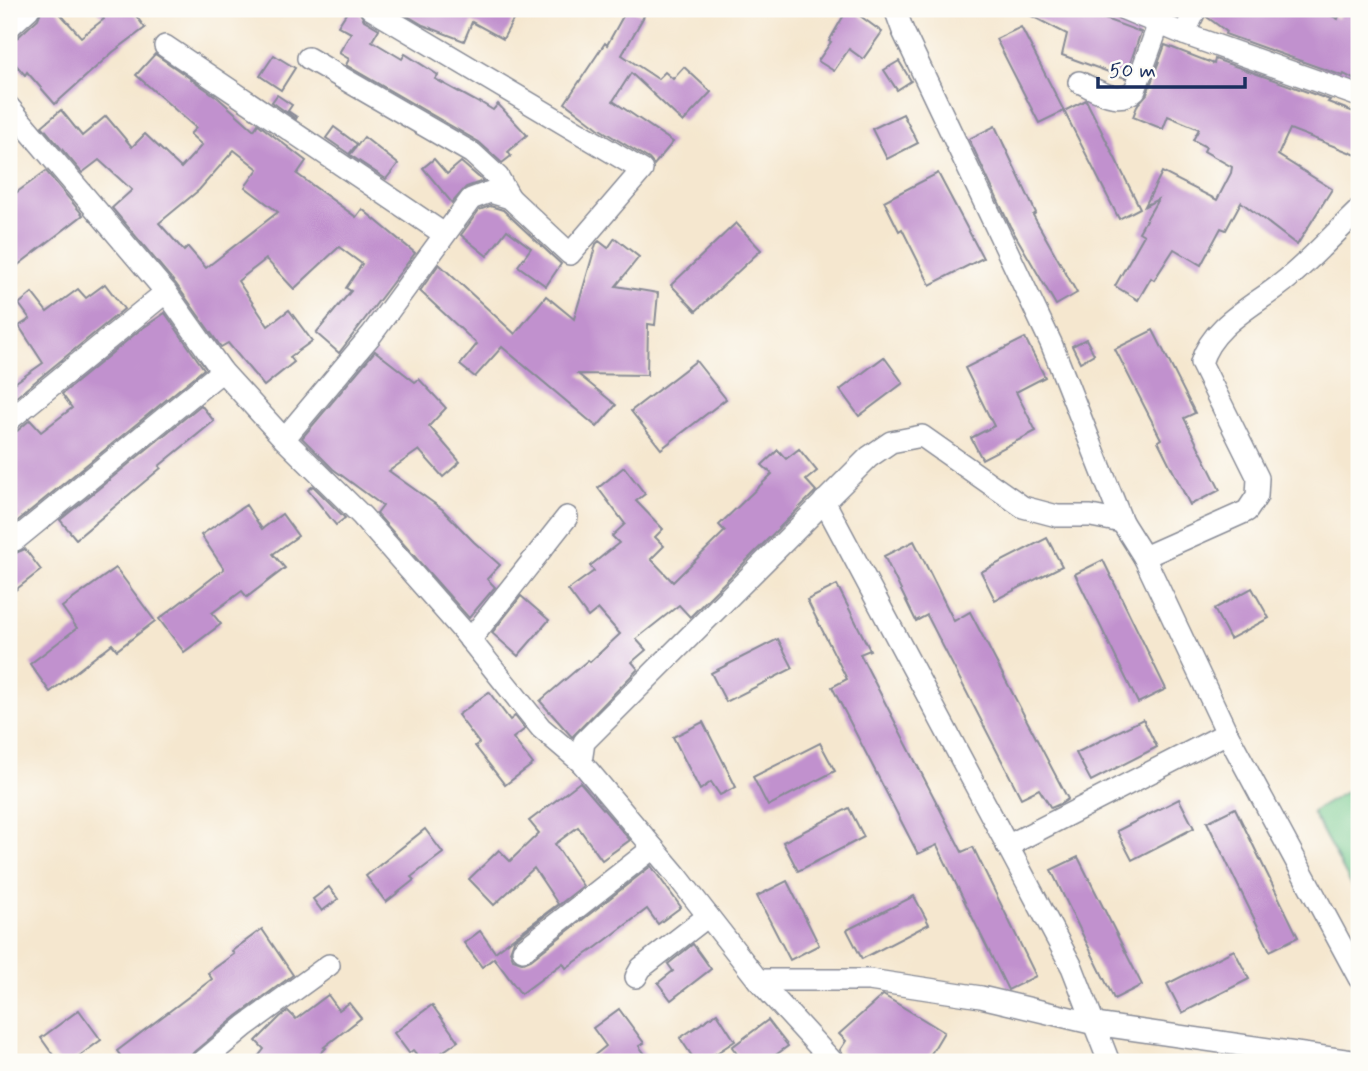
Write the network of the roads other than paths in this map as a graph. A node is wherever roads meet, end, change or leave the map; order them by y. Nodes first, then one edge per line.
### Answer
1 (29, 9) edge
2 (371, 9) edge
3 (895, 9) edge
4 (1124, 9) edge
5 (1196, 9) edge
6 (1159, 23) junction
7 (9, 27) edge
8 (1184, 34) junction
9 (165, 46) dead end
10 (308, 58) dead end
11 (1079, 82) dead end
12 (1359, 96) edge
13 (9, 107) edge
14 (510, 198) junction
15 (1359, 209) edge
16 (444, 234) junction
17 (166, 292) junction
18 (222, 372) junction
19 (9, 420) edge
20 (284, 439) junction
21 (824, 501) junction
22 (567, 517) dead end
23 (1122, 522) junction
24 (15, 540) dead end
25 (1144, 557) junction
26 (470, 640) junction
27 (1227, 733) junction
28 (581, 762) junction
29 (1007, 846) junction
30 (653, 848) junction
31 (708, 916) junction
32 (523, 950) dead end
33 (329, 965) dead end
34 (636, 977) dead end
35 (1359, 978) edge
36 (758, 980) junction
37 (1095, 1024) junction
38 (202, 1062) edge
39 (833, 1062) edge
40 (1109, 1062) edge
41 (1359, 1062) edge

1 - 7 street
2 - 14 street
3 - 23 street
4 - 6 street
5 - 8 street
6 - 8 street
6 - 11 street
8 - 12 street
9 - 16 street
10 - 14 street
13 - 17 street
14 - 16 street
15 - 25 street
16 - 20 street
17 - 18 street
17 - 19 street
18 - 20 street
18 - 24 street
20 - 26 street
21 - 23 street
21 - 28 street
21 - 29 street
22 - 26 street
23 - 25 street
25 - 27 street
26 - 28 street
27 - 29 street
27 - 35 street
28 - 30 street
29 - 37 street
30 - 31 street
30 - 32 street
31 - 34 street
31 - 36 street
33 - 38 street
36 - 37 street
36 - 39 street
37 - 40 street
37 - 41 street

